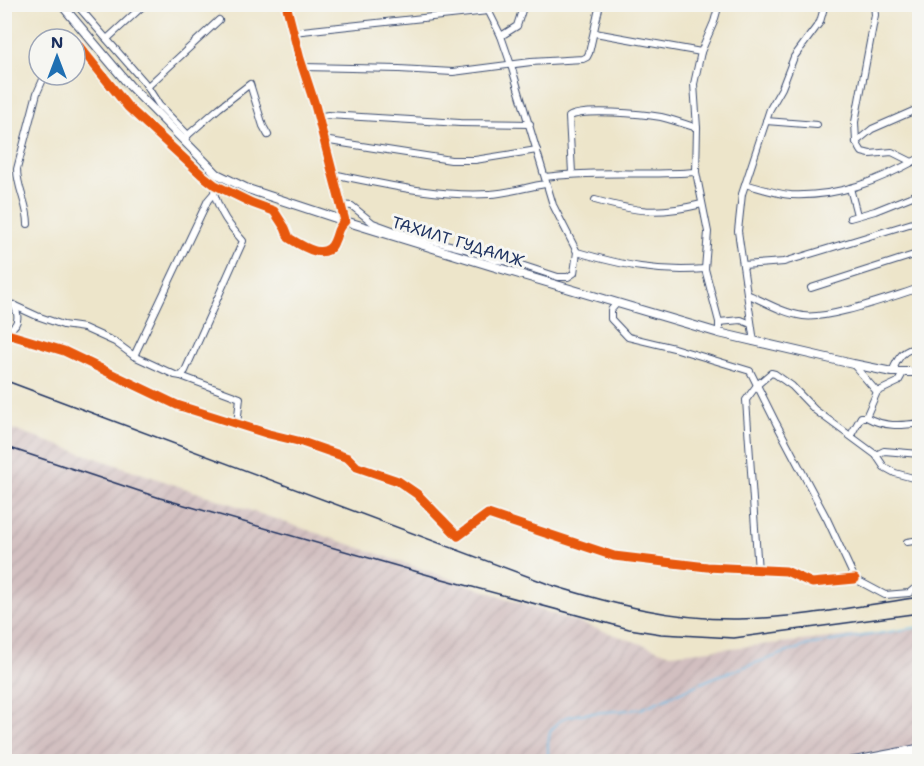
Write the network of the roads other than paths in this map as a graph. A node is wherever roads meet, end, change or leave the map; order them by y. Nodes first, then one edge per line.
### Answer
1 (61, 4) edge
2 (76, 4) edge
3 (145, 4) edge
4 (286, 4) edge
5 (524, 4) edge
6 (600, 4) edge
7 (719, 4) edge
8 (825, 4) edge
9 (874, 4) edge
10 (486, 8) edge
11 (219, 20) dead end
12 (81, 27) edge
13 (293, 32) junction
14 (595, 33) junction
15 (87, 34) edge
16 (501, 36) junction
17 (107, 39) junction
18 (701, 52) junction
19 (87, 55) edge
20 (511, 65) junction
21 (303, 67) junction
22 (39, 87) edge
23 (147, 87) junction
24 (920, 108) edge
25 (317, 117) junction
26 (766, 121) junction
27 (530, 124) junction
28 (817, 125) dead end
29 (697, 128) junction
30 (268, 135) dead end
31 (186, 138) junction
32 (322, 140) junction
33 (856, 142) junction
34 (537, 150) junction
35 (920, 158) edge
36 (912, 162) junction
37 (696, 172) junction
38 (572, 173) junction
39 (332, 176) junction
40 (545, 180) junction
41 (745, 184) junction
42 (215, 185) junction
43 (850, 188) junction
44 (214, 193) junction
45 (920, 193) edge
46 (595, 200) dead end
47 (702, 204) junction
48 (340, 205) junction
49 (857, 215) junction
50 (850, 218) dead end
51 (345, 221) junction
52 (28, 224) dead end
53 (920, 224) edge
54 (577, 252) junction
55 (920, 254) edge
56 (494, 263) junction
57 (743, 265) junction
58 (705, 269) junction
59 (549, 279) junction
60 (811, 288) dead end
61 (920, 288) edge
62 (747, 294) junction
63 (4, 301) edge
64 (617, 303) junction
65 (14, 305) junction
66 (719, 322) junction
67 (751, 324) junction
68 (4, 332) edge
69 (719, 333) junction
70 (754, 342) junction
71 (920, 347) edge
72 (134, 356) junction
73 (854, 364) junction
74 (892, 372) junction
75 (920, 372) edge
76 (903, 373) junction
77 (181, 376) junction
78 (757, 385) junction
79 (877, 392) junction
80 (866, 417) junction
81 (920, 423) edge
82 (237, 424) junction
83 (851, 435) junction
84 (920, 454) edge
85 (876, 455) junction
86 (920, 480) edge
87 (920, 540) edge
88 (907, 542) dead end
89 (758, 571) junction
90 (855, 579) junction
91 (920, 584) edge
92 (920, 749) edge
93 (920, 756) edge
94 (852, 762) edge
95 (891, 762) edge

1 - 12 main road, ТАХИЛТ ГУДАМЖ
2 - 17 street
3 - 17 street
4 - 13 street
5 - 16 street
6 - 14 street
7 - 18 street
8 - 26 street
9 - 33 street
10 - 13 street
10 - 16 street
11 - 23 street
13 - 21 street
14 - 18 street
14 - 20 street
15 - 31 main road, ТАХИЛТ ГУДАМЖ
16 - 20 street
17 - 23 street
18 - 29 street
19 - 42 street
20 - 21 street
20 - 27 street
21 - 25 street
22 - 52 street
23 - 31 street
24 - 33 street
25 - 27 street
25 - 32 street
26 - 28 street
26 - 41 street
27 - 34 street
29 - 37 street
29 - 38 street
30 - 31 street
31 - 51 main road, ТАХИЛТ ГУДАМЖ
32 - 34 street
32 - 39 street
33 - 36 street
34 - 40 street
35 - 36 street
36 - 43 street
37 - 38 street
37 - 47 street
38 - 40 street
39 - 40 street
39 - 48 street
40 - 54 street
41 - 43 street
41 - 57 street
42 - 44 street
42 - 51 street
43 - 49 street
44 - 72 street
44 - 77 street
45 - 49 street
46 - 47 street
47 - 58 street
48 - 51 street
48 - 56 street
49 - 50 street
51 - 56 main road, ТАХИЛТ ГУДАМЖ
53 - 57 street
54 - 58 street
54 - 59 street
55 - 60 street
56 - 59 main road, ТАХИЛТ ГУДАМЖ
57 - 62 street
58 - 66 street
59 - 64 main road, ТАХИЛТ ГУДАМЖ
61 - 62 street
62 - 67 street
63 - 65 street
64 - 69 main road, ТАХИЛТ ГУДАМЖ
64 - 78 street
65 - 68 street
65 - 72 street
66 - 67 street
66 - 69 street
67 - 70 street
68 - 82 street
69 - 70 main road, ТАХИЛТ ГУДАМЖ
70 - 73 main road, ТАХИЛТ ГУДАМЖ
71 - 74 street
72 - 77 street
73 - 74 main road, ТАХИЛТ ГУДАМЖ
73 - 79 street
74 - 76 main road, ТАХИЛТ ГУДАМЖ
75 - 76 main road, ТАХИЛТ ГУДАМЖ
76 - 79 street
77 - 82 street
78 - 83 street
78 - 89 street
78 - 90 street
79 - 80 street
80 - 81 street
80 - 83 street
82 - 89 street
83 - 85 street
84 - 85 street
85 - 86 street
87 - 88 street
89 - 90 street
90 - 91 street
92 - 94 highway
93 - 95 highway

